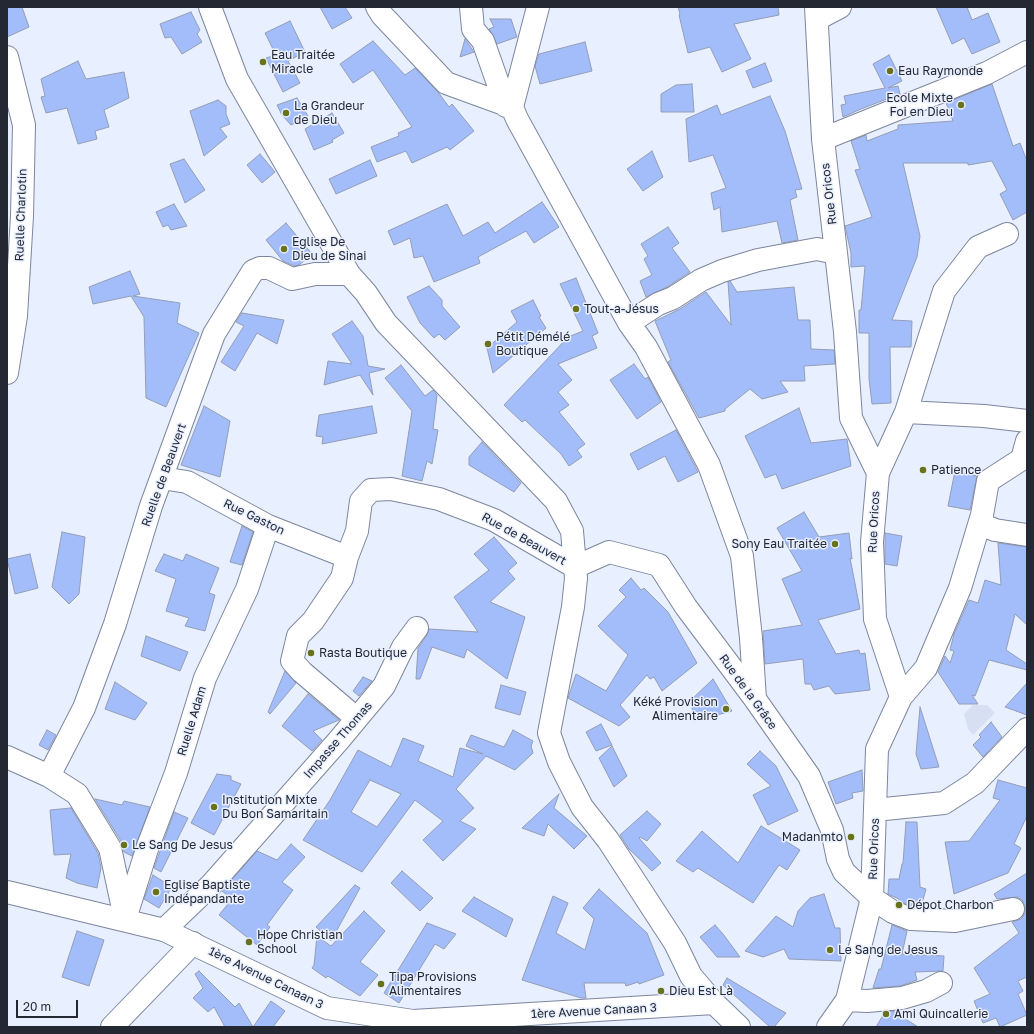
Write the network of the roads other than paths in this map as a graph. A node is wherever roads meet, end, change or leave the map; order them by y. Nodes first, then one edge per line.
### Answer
1 (210, 7) edge
2 (377, 7) edge
3 (471, 7) edge
4 (538, 7) edge
5 (840, 7) edge
6 (817, 13) edge
7 (1027, 52) edge
8 (7, 57) edge
9 (509, 107) junction
10 (823, 139) junction
11 (1007, 234) dead end
12 (836, 253) junction
13 (349, 274) junction
14 (629, 323) junction
15 (7, 373) edge
16 (906, 412) junction
17 (1027, 421) edge
18 (1027, 441) edge
19 (878, 473) junction
20 (162, 478) junction
21 (980, 524) junction
22 (268, 526) junction
23 (1027, 535) edge
24 (347, 556) junction
25 (575, 567) junction
26 (417, 628) dead end
27 (901, 697) junction
28 (756, 699) junction
29 (356, 718) junction
30 (1027, 729) edge
31 (7, 757) edge
32 (49, 776) junction
33 (875, 810) junction
34 (7, 892) edge
35 (872, 898) junction
36 (1014, 909) dead end
37 (125, 920) junction
38 (164, 930) junction
39 (193, 943) junction
40 (941, 983) dead end
41 (847, 1000) junction
42 (714, 1004) junction
43 (500, 1022) edge
44 (112, 1027) edge
45 (739, 1027) edge
46 (828, 1027) edge

1 - 13 street
2 - 9 street
3 - 9 street
4 - 9 street
5 - 6 street
6 - 10 street, Rue Oricos
7 - 10 street
8 - 15 street, Ruelle Charlotin
9 - 14 street
10 - 12 street, Rue Oricos
11 - 16 street
12 - 14 street
12 - 19 street, Rue Oricos
13 - 20 street, Ruelle de Beauvert
13 - 25 street
14 - 28 street
16 - 17 street
16 - 19 street
18 - 21 street
19 - 27 street, Rue Oricos
20 - 22 street, Rue Gaston
20 - 32 street, Ruelle de Beauvert
21 - 23 street
21 - 27 street
22 - 24 street, Rue Gaston
22 - 37 street, Ruelle Adam
24 - 25 street, Rue de Beauvert
24 - 29 street, Rue de Beauvert
25 - 28 street, Rue de la Grâce
25 - 42 street
26 - 29 street, Impasse Thomas
27 - 33 street, Rue Oricos
28 - 35 street, Rue de la Grâce
29 - 38 street, Impasse Thomas
30 - 33 street
31 - 32 street
32 - 37 street
33 - 35 street, Rue Oricos
34 - 37 street, 1ère Avenue Canaan 3
35 - 36 street, Rue de la Grâce
35 - 41 street, Rue Oricos
37 - 38 street, 1ère Avenue Canaan 3
38 - 39 street, 1ère Avenue Canaan 3
39 - 43 street, 1ère Avenue Canaan 3
39 - 44 street
40 - 41 street
41 - 46 street, Rue Oricos
42 - 43 street, 1ère Avenue Canaan 3
42 - 45 street

